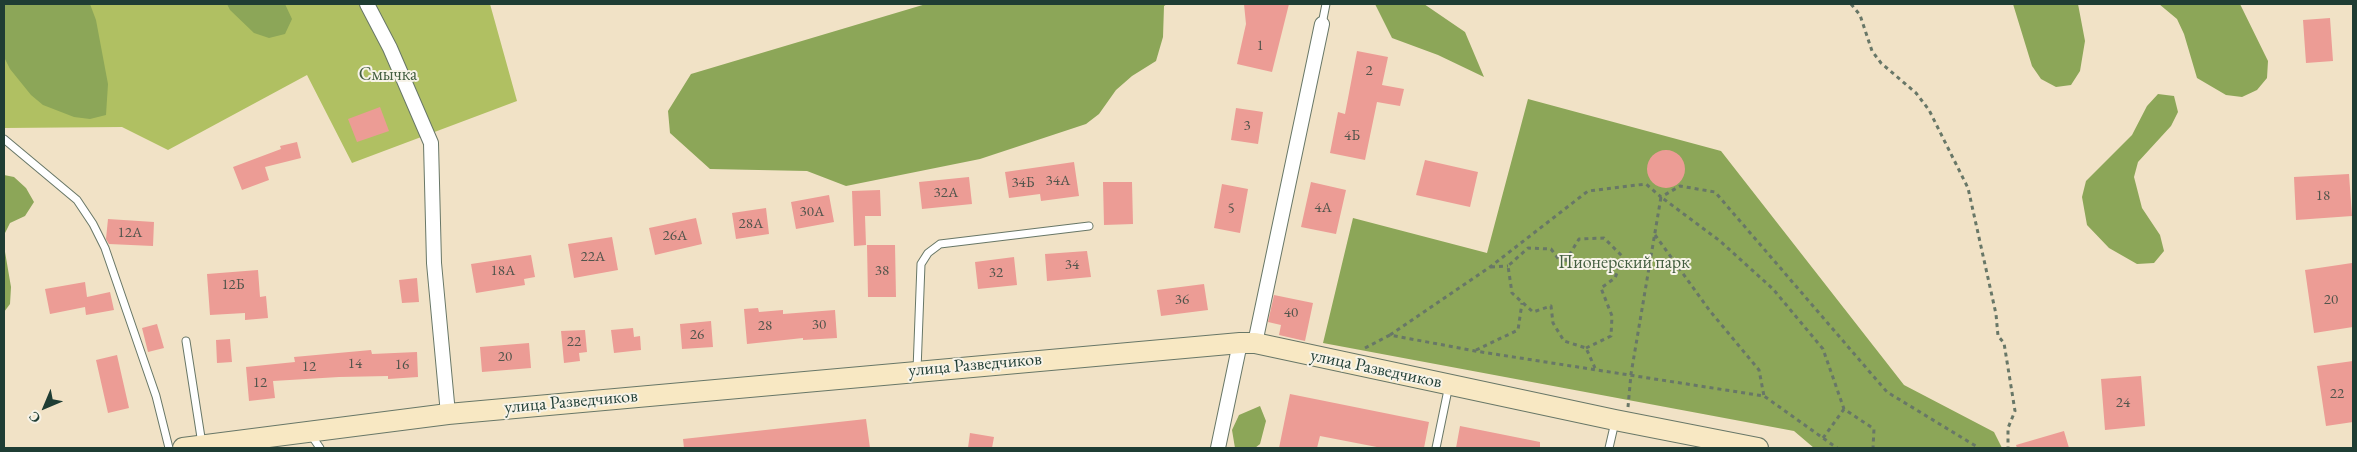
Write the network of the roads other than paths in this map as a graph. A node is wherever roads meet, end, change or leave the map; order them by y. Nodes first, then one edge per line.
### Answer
1 (367, 4) edge
2 (1326, 4) edge
3 (1322, 24) joint
4 (4, 139) edge
5 (1089, 226) dead end
6 (186, 341) dead end
7 (1248, 343) junction
8 (917, 370) junction
9 (1449, 385) junction
10 (448, 414) junction
11 (1621, 421) junction
12 (314, 440) edge
13 (193, 447) edge
14 (169, 448) edge
15 (1218, 448) edge
16 (1436, 448) edge
17 (1609, 448) edge
18 (1758, 448) edge

1 - 10 street
2 - 3 lane
3 - 7 street
4 - 14 lane
5 - 8 lane
6 - 13 lane
7 - 8 street, улица Разведчиков
7 - 9 street, улица Разведчиков
7 - 15 street
8 - 10 street, улица Разведчиков
9 - 11 street, улица Разведчиков
9 - 16 lane
10 - 12 street, улица Разведчиков
11 - 17 lane
11 - 18 street, улица Разведчиков
12 - 13 street, улица Разведчиков

